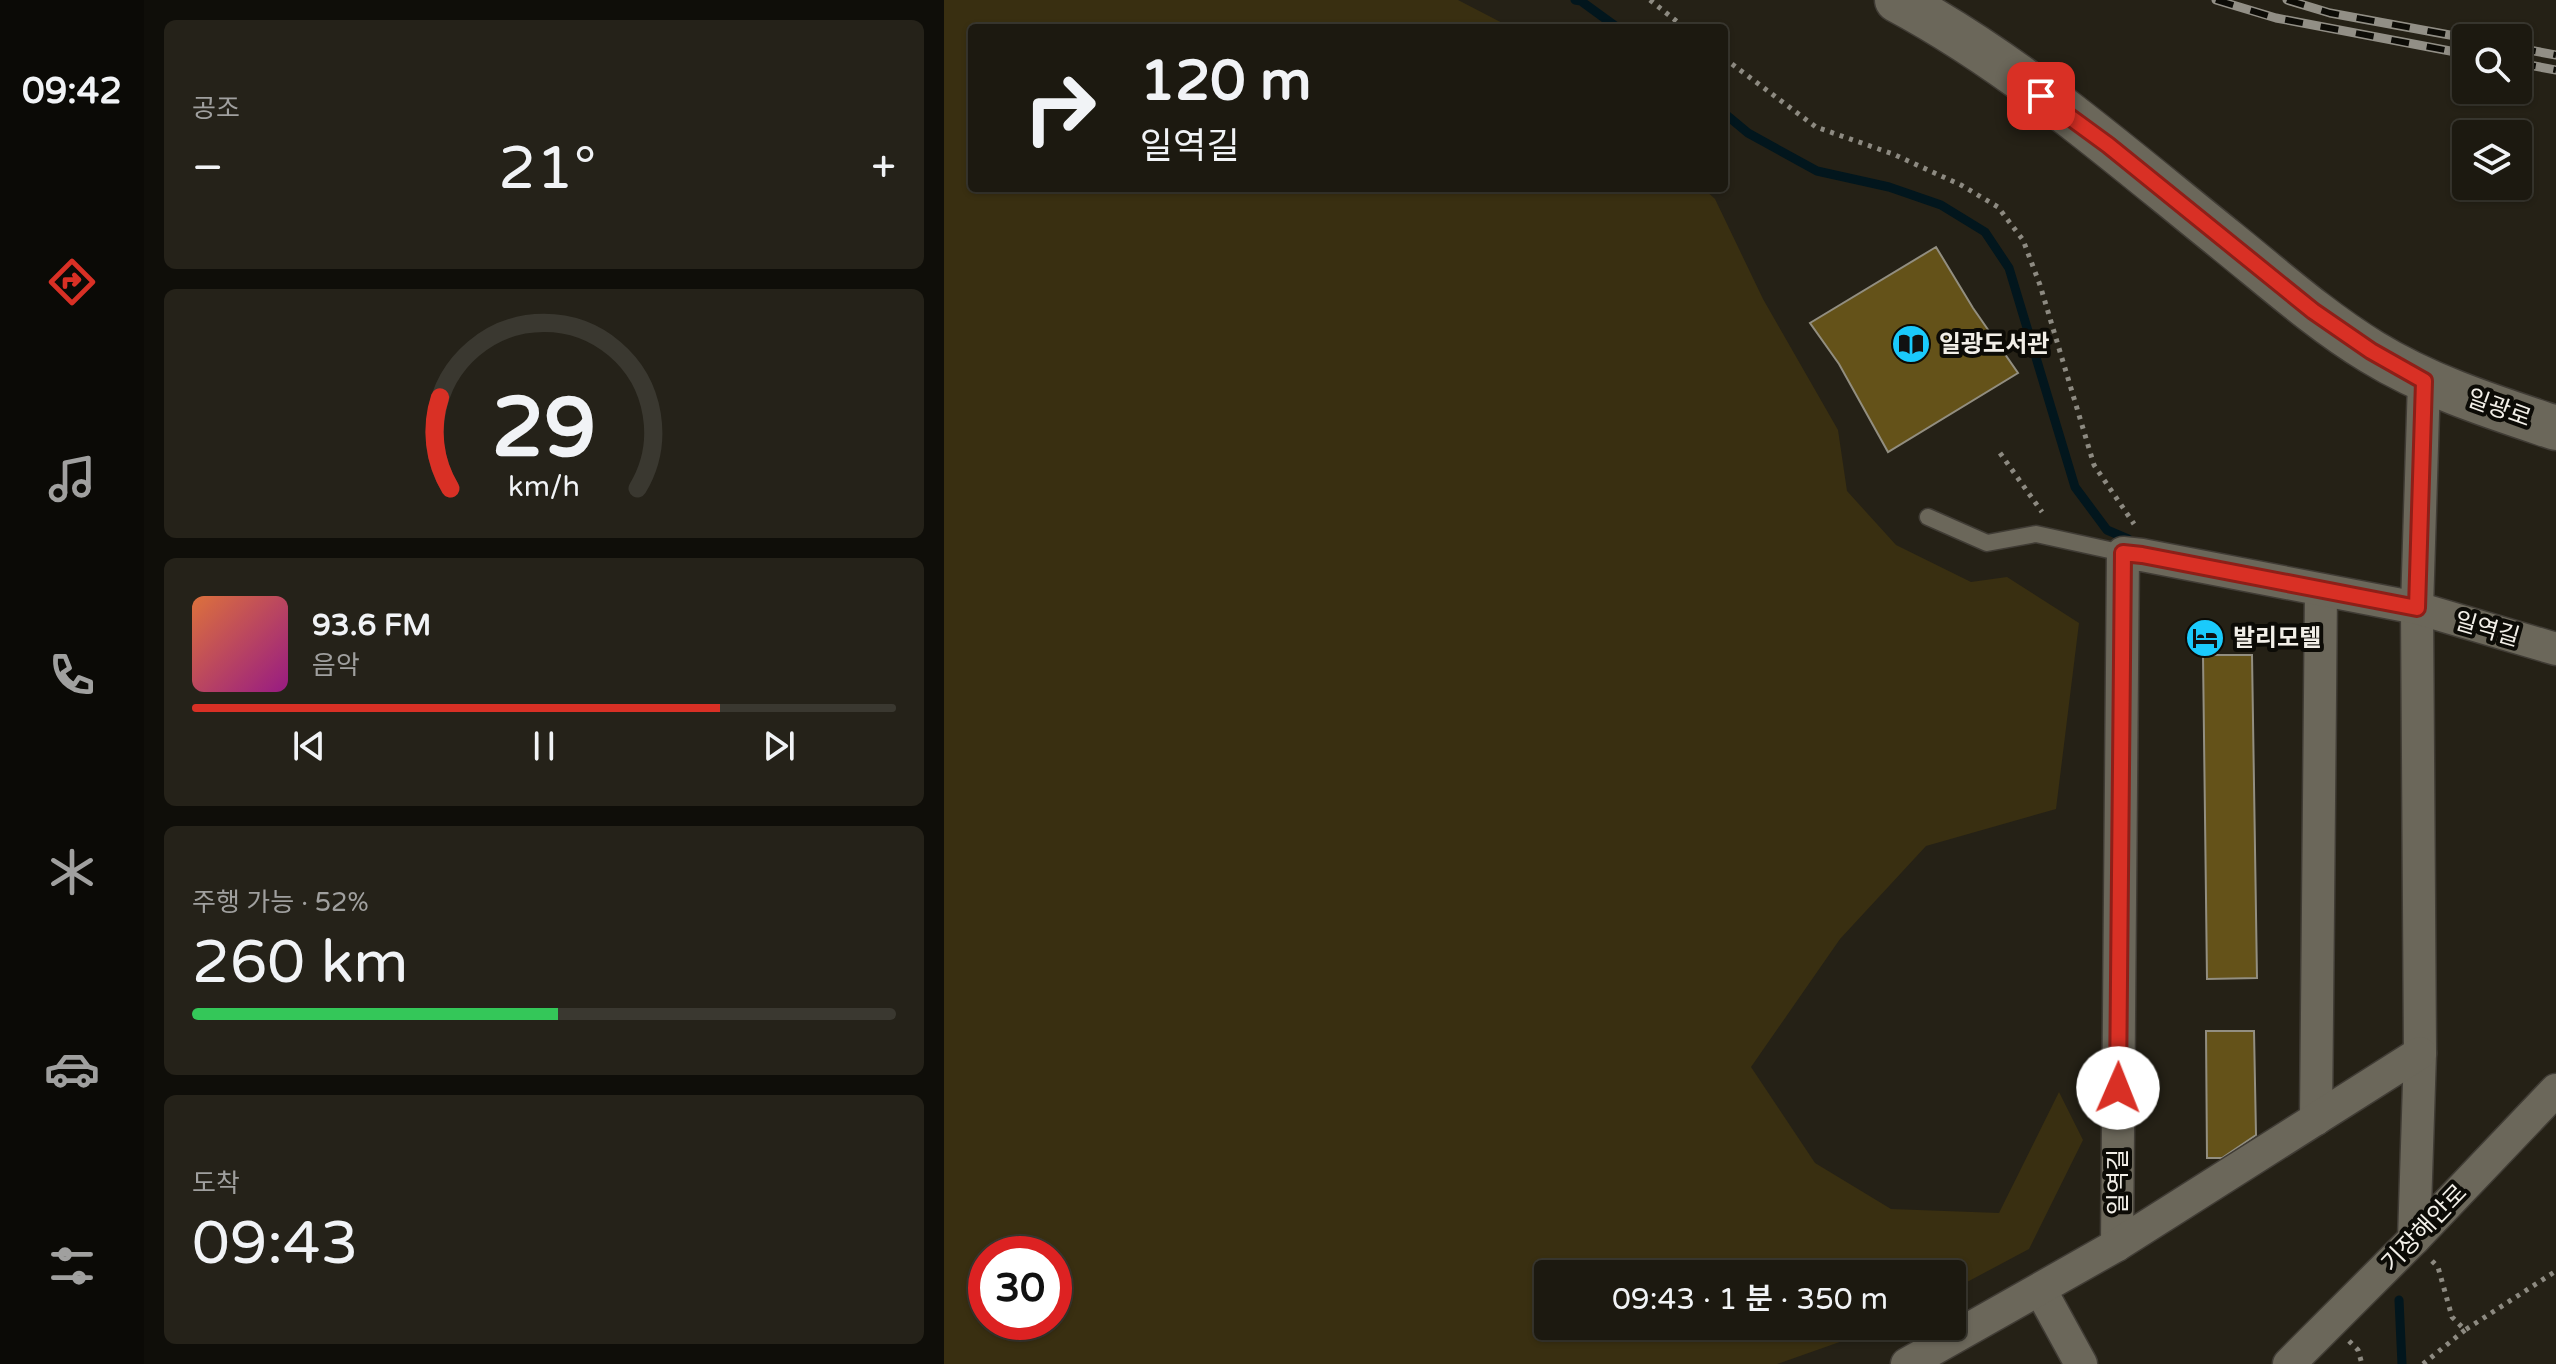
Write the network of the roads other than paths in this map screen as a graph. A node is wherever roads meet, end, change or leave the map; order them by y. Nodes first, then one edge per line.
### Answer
1 (1897, 0) edge
2 (2424, 381) junction
3 (2556, 428) edge
4 (1928, 517) dead end
5 (2136, 548) junction
6 (2321, 590) junction
7 (2417, 608) junction
8 (2556, 649) edge
9 (2420, 1053) junction
10 (2556, 1090) edge
11 (2316, 1119) junction
12 (2414, 1239) junction
13 (2117, 1245) junction
14 (2041, 1291) junction
15 (1907, 1364) edge
16 (2081, 1364) edge
17 (2289, 1364) edge

1 - 2 main road, 일광로
2 - 3 main road, 일광로
2 - 7 street, 일역길
4 - 5 lane
5 - 6 street, 일역길
5 - 13 street, 일역길
6 - 7 street, 일역길
6 - 11 street
7 - 8 street, 일역길
7 - 9 street, 일역길
9 - 11 street, 일역길
9 - 12 street
10 - 12 street, 기장해안로
11 - 13 street, 일역길
12 - 17 street, 기장해안로
13 - 14 street, 일역길
14 - 15 street, 일역길
14 - 16 street

